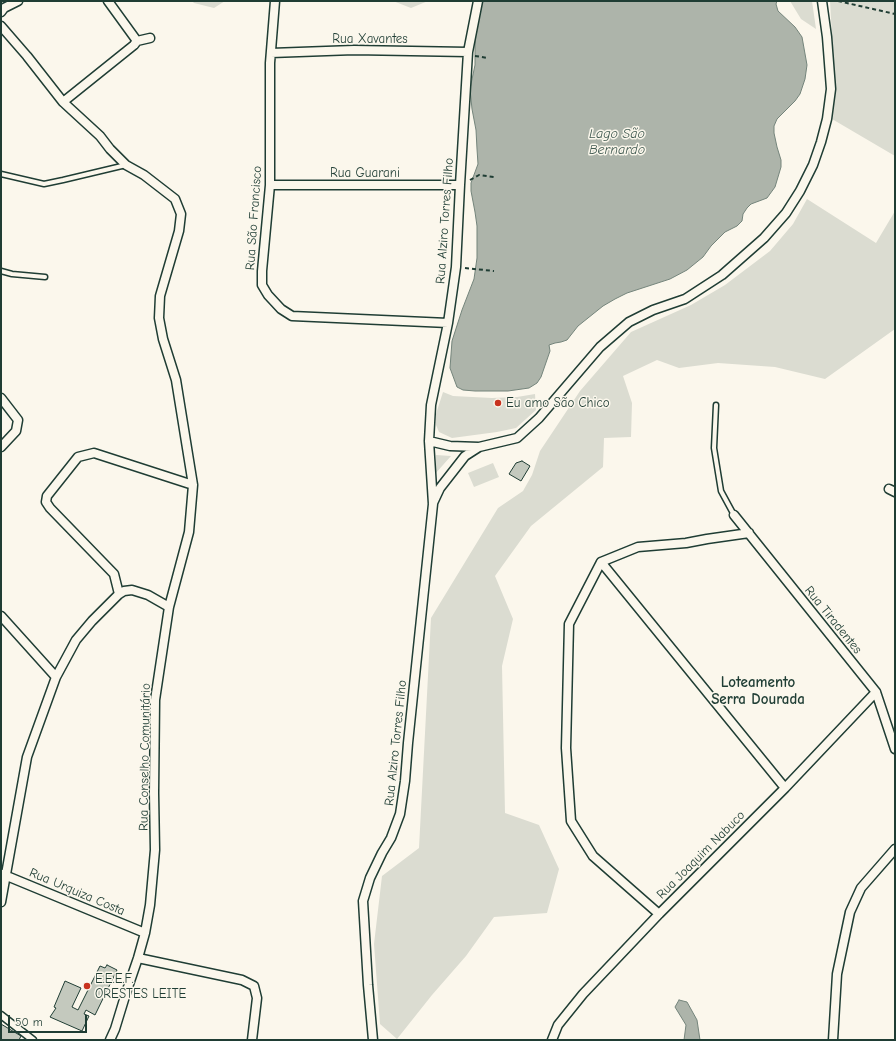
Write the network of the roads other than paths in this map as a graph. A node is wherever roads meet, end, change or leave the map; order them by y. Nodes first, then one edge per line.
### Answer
1 (18, 1) edge
2 (108, 1) edge
3 (275, 1) edge
4 (478, 1) edge
5 (822, 1) edge
6 (1, 12) edge
7 (1, 26) edge
8 (150, 38) dead end
9 (137, 41) junction
10 (468, 52) junction
11 (271, 53) junction
12 (62, 102) junction
13 (126, 165) junction
14 (1, 174) edge
15 (270, 185) junction
16 (460, 185) junction
17 (1, 271) edge
18 (45, 276) dead end
19 (448, 323) junction
20 (1, 398) edge
21 (716, 405) dead end
22 (429, 441) junction
23 (1, 447) edge
24 (479, 447) junction
25 (193, 485) junction
26 (432, 504) junction
27 (734, 515) joint
28 (749, 533) junction
29 (601, 562) junction
30 (118, 594) junction
31 (169, 607) junction
32 (1, 616) edge
33 (56, 677) junction
34 (876, 692) junction
35 (895, 749) edge
36 (785, 788) junction
37 (895, 850) edge
38 (3, 874) edge
39 (1, 902) edge
40 (659, 914) junction
41 (145, 933) junction
42 (138, 958) junction
43 (1, 1015) edge
44 (33, 1040) edge
45 (110, 1040) edge
46 (252, 1040) edge
47 (373, 1040) edge
48 (552, 1040) edge
49 (833, 1040) edge

1 - 6 street
2 - 9 street
3 - 11 street, Rua São Francisco
4 - 10 street, Rua Alziro Torres Filho
5 - 24 street
7 - 12 street, Rua Conselho Comunitário
8 - 9 street
9 - 12 street
10 - 11 street, Rua Xavantes
10 - 16 street, Rua Alziro Torres Filho
11 - 15 street, Rua São Francisco
12 - 13 street, Rua Conselho Comunitário
13 - 14 lane
13 - 25 street, Rua Conselho Comunitário
15 - 16 street, Rua Guarani
15 - 19 street, Rua São Francisco
16 - 19 street, Rua Alziro Torres Filho
17 - 18 lane
19 - 22 street, Rua Alziro Torres Filho
20 - 23 street
21 - 27 lane
22 - 24 street
22 - 26 street, Rua Alziro Torres Filho
24 - 26 street
25 - 30 street
25 - 31 street, Rua Conselho Comunitário
26 - 47 street, Rua Alziro Torres Filho
27 - 28 street, Rua Tiradentes
28 - 29 street
28 - 34 street, Rua Tiradentes
29 - 36 street
29 - 40 street
30 - 31 street
30 - 33 street
31 - 41 street, Rua Conselho Comunitário
32 - 33 street
33 - 38 street
34 - 35 street, Rua Tiradentes
34 - 36 street, Rua Joaquim Nabuco
36 - 40 street, Rua Joaquim Nabuco
37 - 49 street
38 - 39 street
38 - 41 street, Rua Urquiza Costa
40 - 48 street, Rua Joaquim Nabuco
41 - 42 street, Rua Conselho Comunitário
42 - 45 street, Rua Conselho Comunitário
42 - 46 street
43 - 44 street

